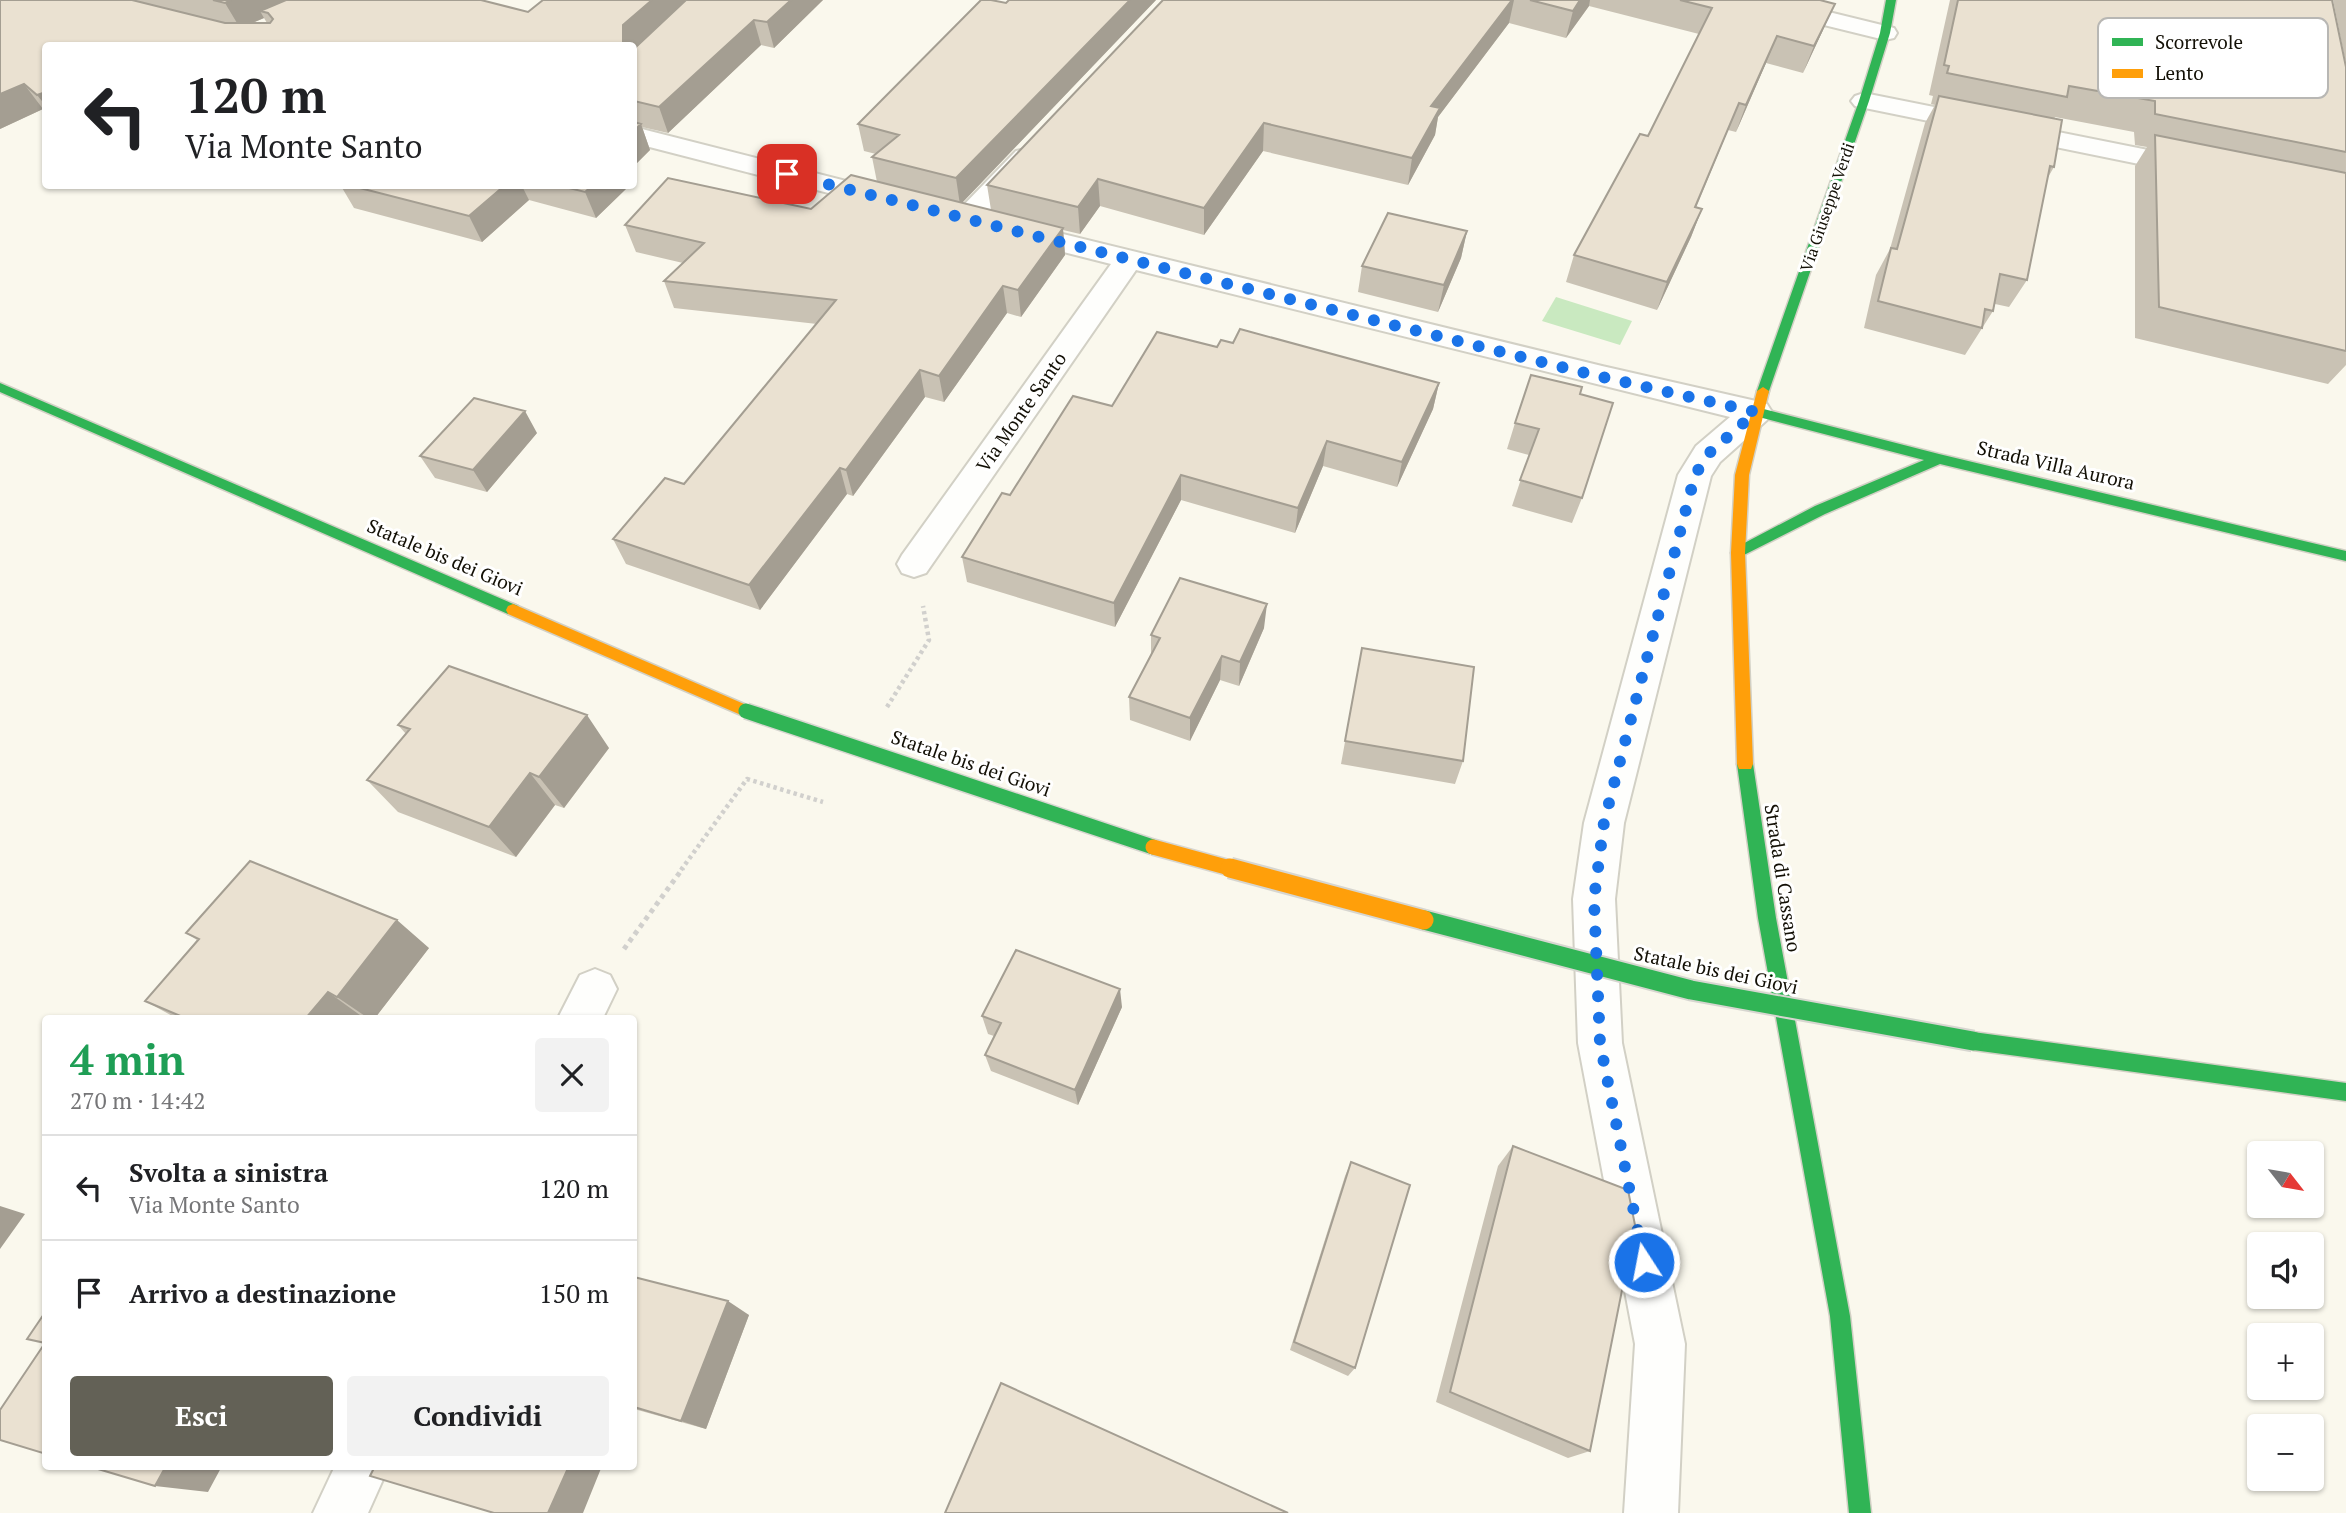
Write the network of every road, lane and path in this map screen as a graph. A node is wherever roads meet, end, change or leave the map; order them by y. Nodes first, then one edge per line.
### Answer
1 (1751, 0) edge
2 (1891, 0) edge
3 (1885, 33) junction
4 (1864, 100) junction
5 (637, 136) edge
6 (1044, 137) edge
7 (2223, 173) edge
8 (939, 213) junction
9 (1129, 260) junction
10 (0, 387) edge
11 (1756, 412) junction
12 (1939, 459) junction
13 (1738, 553) junction
14 (2346, 556) edge
15 (914, 564) joint
16 (886, 709) dead end
17 (823, 802) dead end
18 (588, 1004) edge
19 (2346, 1092) edge
20 (361, 1470) edge
21 (340, 1513) edge
22 (1651, 1513) edge
23 (1860, 1513) edge

1 - 3 street
2 - 3 street, Via Giuseppe Verdi
3 - 4 street, Via Giuseppe Verdi
4 - 7 street
4 - 11 street, Via Giuseppe Verdi
5 - 8 street
6 - 8 street
8 - 9 street
9 - 11 street
9 - 15 street, Via Monte Santo
10 - 19 street, Statale bis dei Giovi, bridge
11 - 12 street, Strada Villa Aurora
11 - 13 street, Strada di Cassano
11 - 22 street
12 - 13 street
12 - 14 street, Strada Villa Aurora
13 - 23 street, Strada di Cassano
15 - 16 path
17 - 18 path
20 - 21 street

